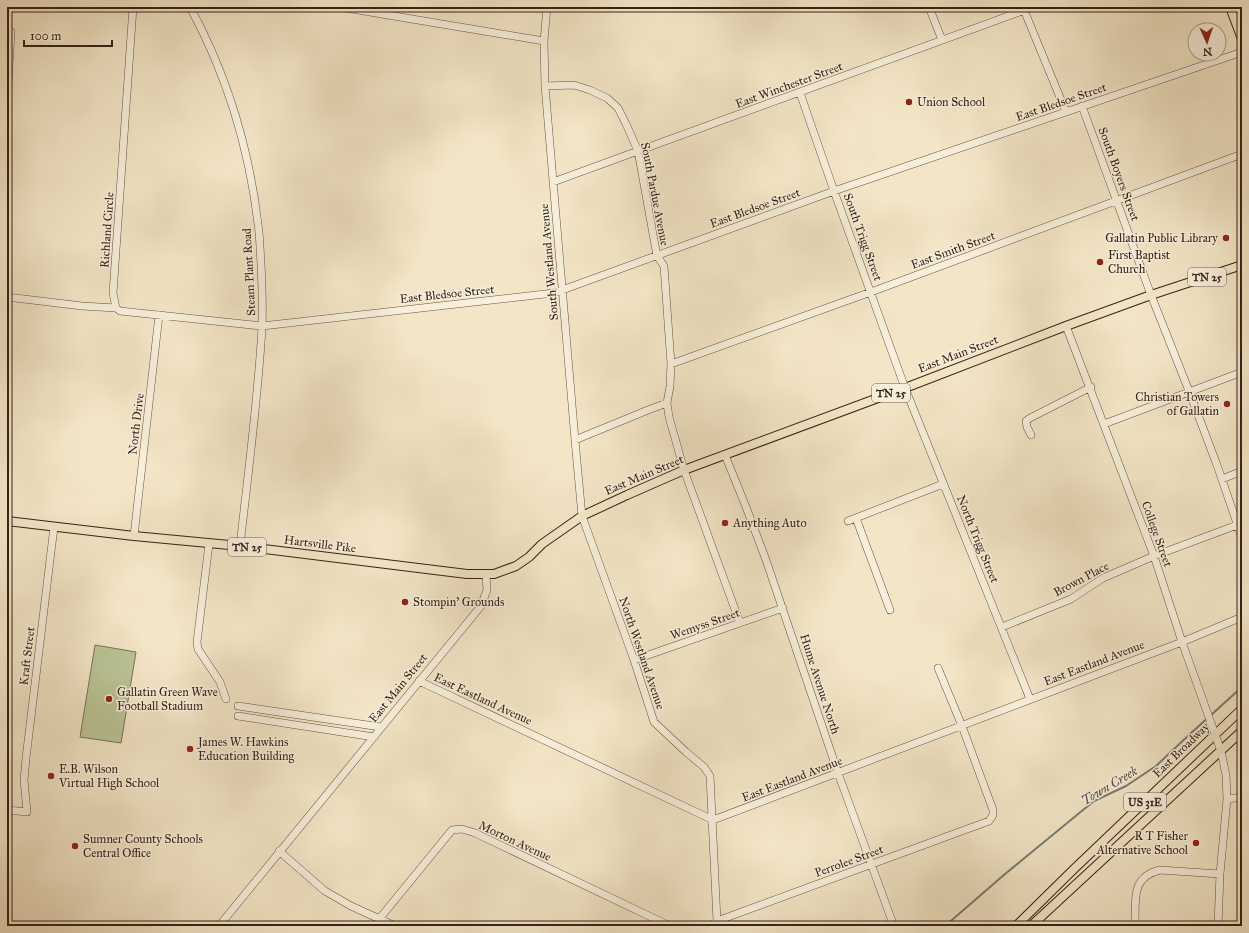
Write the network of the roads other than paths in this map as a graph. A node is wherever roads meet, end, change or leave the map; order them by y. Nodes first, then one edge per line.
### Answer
1 (134, 7) edge
2 (190, 7) edge
3 (340, 7) edge
4 (547, 7) edge
5 (929, 7) edge
6 (1033, 7) edge
7 (1230, 7) edge
8 (1024, 10) junction
9 (11, 32) dead end
10 (1242, 39) edge
11 (942, 40) junction
12 (544, 41) junction
13 (1242, 52) edge
14 (546, 86) junction
15 (800, 93) junction
16 (7, 101) edge
17 (1082, 106) junction
18 (1066, 112) junction
19 (638, 151) junction
20 (1242, 154) edge
21 (553, 182) junction
22 (834, 191) junction
23 (1116, 201) junction
24 (657, 256) junction
25 (1242, 264) edge
26 (563, 290) junction
27 (871, 292) junction
28 (1151, 295) junction
29 (7, 297) edge
30 (116, 308) junction
31 (159, 315) junction
32 (262, 326) junction
33 (1066, 326) junction
34 (671, 364) junction
35 (1242, 372) edge
36 (905, 388) junction
37 (1091, 388) junction
38 (1189, 391) junction
39 (667, 403) junction
40 (1104, 424) junction
41 (1031, 435) dead end
42 (575, 440) junction
43 (725, 455) junction
44 (684, 470) junction
45 (1242, 472) edge
46 (1222, 479) junction
47 (943, 484) junction
48 (582, 516) junction
49 (856, 518) junction
50 (7, 521) edge
51 (848, 521) dead end
52 (1237, 525) junction
53 (54, 527) junction
54 (134, 536) junction
55 (1242, 538) edge
56 (209, 544) junction
57 (240, 546) junction
58 (1154, 556) junction
59 (486, 575) junction
60 (783, 608) junction
61 (890, 610) dead end
62 (1242, 617) edge
63 (740, 623) junction
64 (1002, 627) junction
65 (1182, 642) junction
66 (634, 660) junction
67 (938, 668) dead end
68 (419, 681) junction
69 (226, 699) dead end
70 (1030, 699) junction
71 (238, 706) dead end
72 (1242, 709) edge
73 (238, 716) dead end
74 (962, 726) junction
75 (381, 727) junction
76 (1242, 731) edge
77 (1215, 735) junction
78 (374, 737) junction
79 (1221, 751) junction
80 (838, 773) junction
81 (1242, 797) edge
82 (1227, 799) junction
83 (7, 810) edge
84 (713, 820) junction
85 (279, 851) junction
86 (871, 865) junction
87 (1220, 874) junction
88 (380, 918) junction
89 (892, 921) dead end
90 (714, 924) edge
91 (219, 926) edge
92 (395, 926) edge
93 (670, 926) edge
94 (1016, 926) edge
95 (1031, 926) edge
96 (1134, 926) edge
97 (1218, 926) edge

1 - 30 street, Richland Circle
2 - 32 street, Steam Plant Road
3 - 12 street
4 - 12 street, South Westland Avenue
5 - 11 street
6 - 8 street, East Winchester Street
7 - 10 main road
8 - 11 street, East Winchester Street
8 - 18 street
9 - 16 street
11 - 15 street, East Winchester Street
12 - 14 street, South Westland Avenue
13 - 17 street, East Bledsoe Street
14 - 19 street, South Pardue Avenue
14 - 21 street, South Westland Avenue
15 - 19 street, East Winchester Street
15 - 22 street, South Trigg Street
17 - 18 street, East Bledsoe Street
17 - 23 street, South Boyers Street
18 - 22 street, East Bledsoe Street
19 - 21 street, East Winchester Street
19 - 24 street, South Pardue Avenue
20 - 23 street, East Smith Street
21 - 26 street, South Westland Avenue
22 - 24 street, East Bledsoe Street
22 - 27 street, South Trigg Street
23 - 27 street, East Smith Street
23 - 28 street, South Boyers Street
24 - 26 street, East Bledsoe Street
24 - 34 street, South Pardue Avenue
25 - 28 main road, East Main Street / TN 25
26 - 32 street, East Bledsoe Street
26 - 42 street, South Westland Avenue
27 - 34 street, East Smith Street
27 - 36 street, South Trigg Street
28 - 33 main road, East Main Street / TN 25
28 - 38 street, South Boyers Street
29 - 30 street
30 - 31 street
31 - 32 street
31 - 54 street, North Drive
32 - 57 street, Steam Plant Road
33 - 36 main road, East Main Street / TN 25
33 - 37 street, College Street
34 - 39 street, South Pardue Avenue
35 - 38 street
36 - 43 main road, East Main Street / TN 25
36 - 47 street, North Trigg Street
37 - 40 street, College Street
37 - 41 street
38 - 40 street
38 - 46 street, South Boyers Street
39 - 42 street
39 - 44 street, South Pardue Avenue
40 - 58 street, College Street
42 - 48 street, South Westland Avenue
43 - 44 main road, East Main Street / TN 25
43 - 60 street, Hume Avenue North
44 - 48 main road, East Main Street / TN 25
44 - 63 street, South Pardue Avenue
45 - 46 street
46 - 52 street, South Boyers Street
47 - 49 street
47 - 64 street, North Trigg Street
48 - 59 main road, East Main Street / TN 25
48 - 66 street, North Westland Avenue
49 - 51 street
49 - 61 street
50 - 53 main road, Hartsville Pike / TN 25
52 - 55 street, South Boyers Street
52 - 58 street, Brown Place
53 - 54 main road, Hartsville Pike / TN 25
53 - 83 street, Kraft Street
54 - 56 main road, Hartsville Pike / TN 25
56 - 57 main road, Hartsville Pike / TN 25
56 - 69 street
57 - 59 main road, Hartsville Pike / TN 25
58 - 64 street, Brown Place
58 - 65 street, College Street
59 - 68 street, East Main Street
60 - 63 street, Wemyss Street
60 - 80 street, Hume Avenue North
62 - 65 street, East Eastland Avenue
63 - 66 street, Wemyss Street
64 - 70 street, North Trigg Street
65 - 70 street, East Eastland Avenue
65 - 77 street, College Street
66 - 84 street, North Westland Avenue
67 - 74 street
68 - 75 street, East Main Street
68 - 84 street, East Eastland Avenue
70 - 74 street, East Eastland Avenue
71 - 75 street
72 - 77 main road, East Broadway / US 31E
73 - 78 street
74 - 80 street, East Eastland Avenue
74 - 86 street, Perrolee Street
75 - 78 street, East Main Street
76 - 79 main road, US 31E
77 - 79 street, College Street
77 - 94 main road, East Broadway / US 31E
78 - 85 street, East Main Street
79 - 82 street, College Street
79 - 95 main road, US 31E
80 - 84 street, East Eastland Avenue
80 - 86 street, Hume Avenue North
81 - 82 street
82 - 87 street, College Street
84 - 90 street, North Westland Avenue
85 - 88 street
85 - 91 street, East Main Street
86 - 89 street, Hume Avenue North
86 - 90 street, Perrolee Street
87 - 96 street
87 - 97 street, College Street
88 - 92 street
88 - 93 street, Morton Avenue

